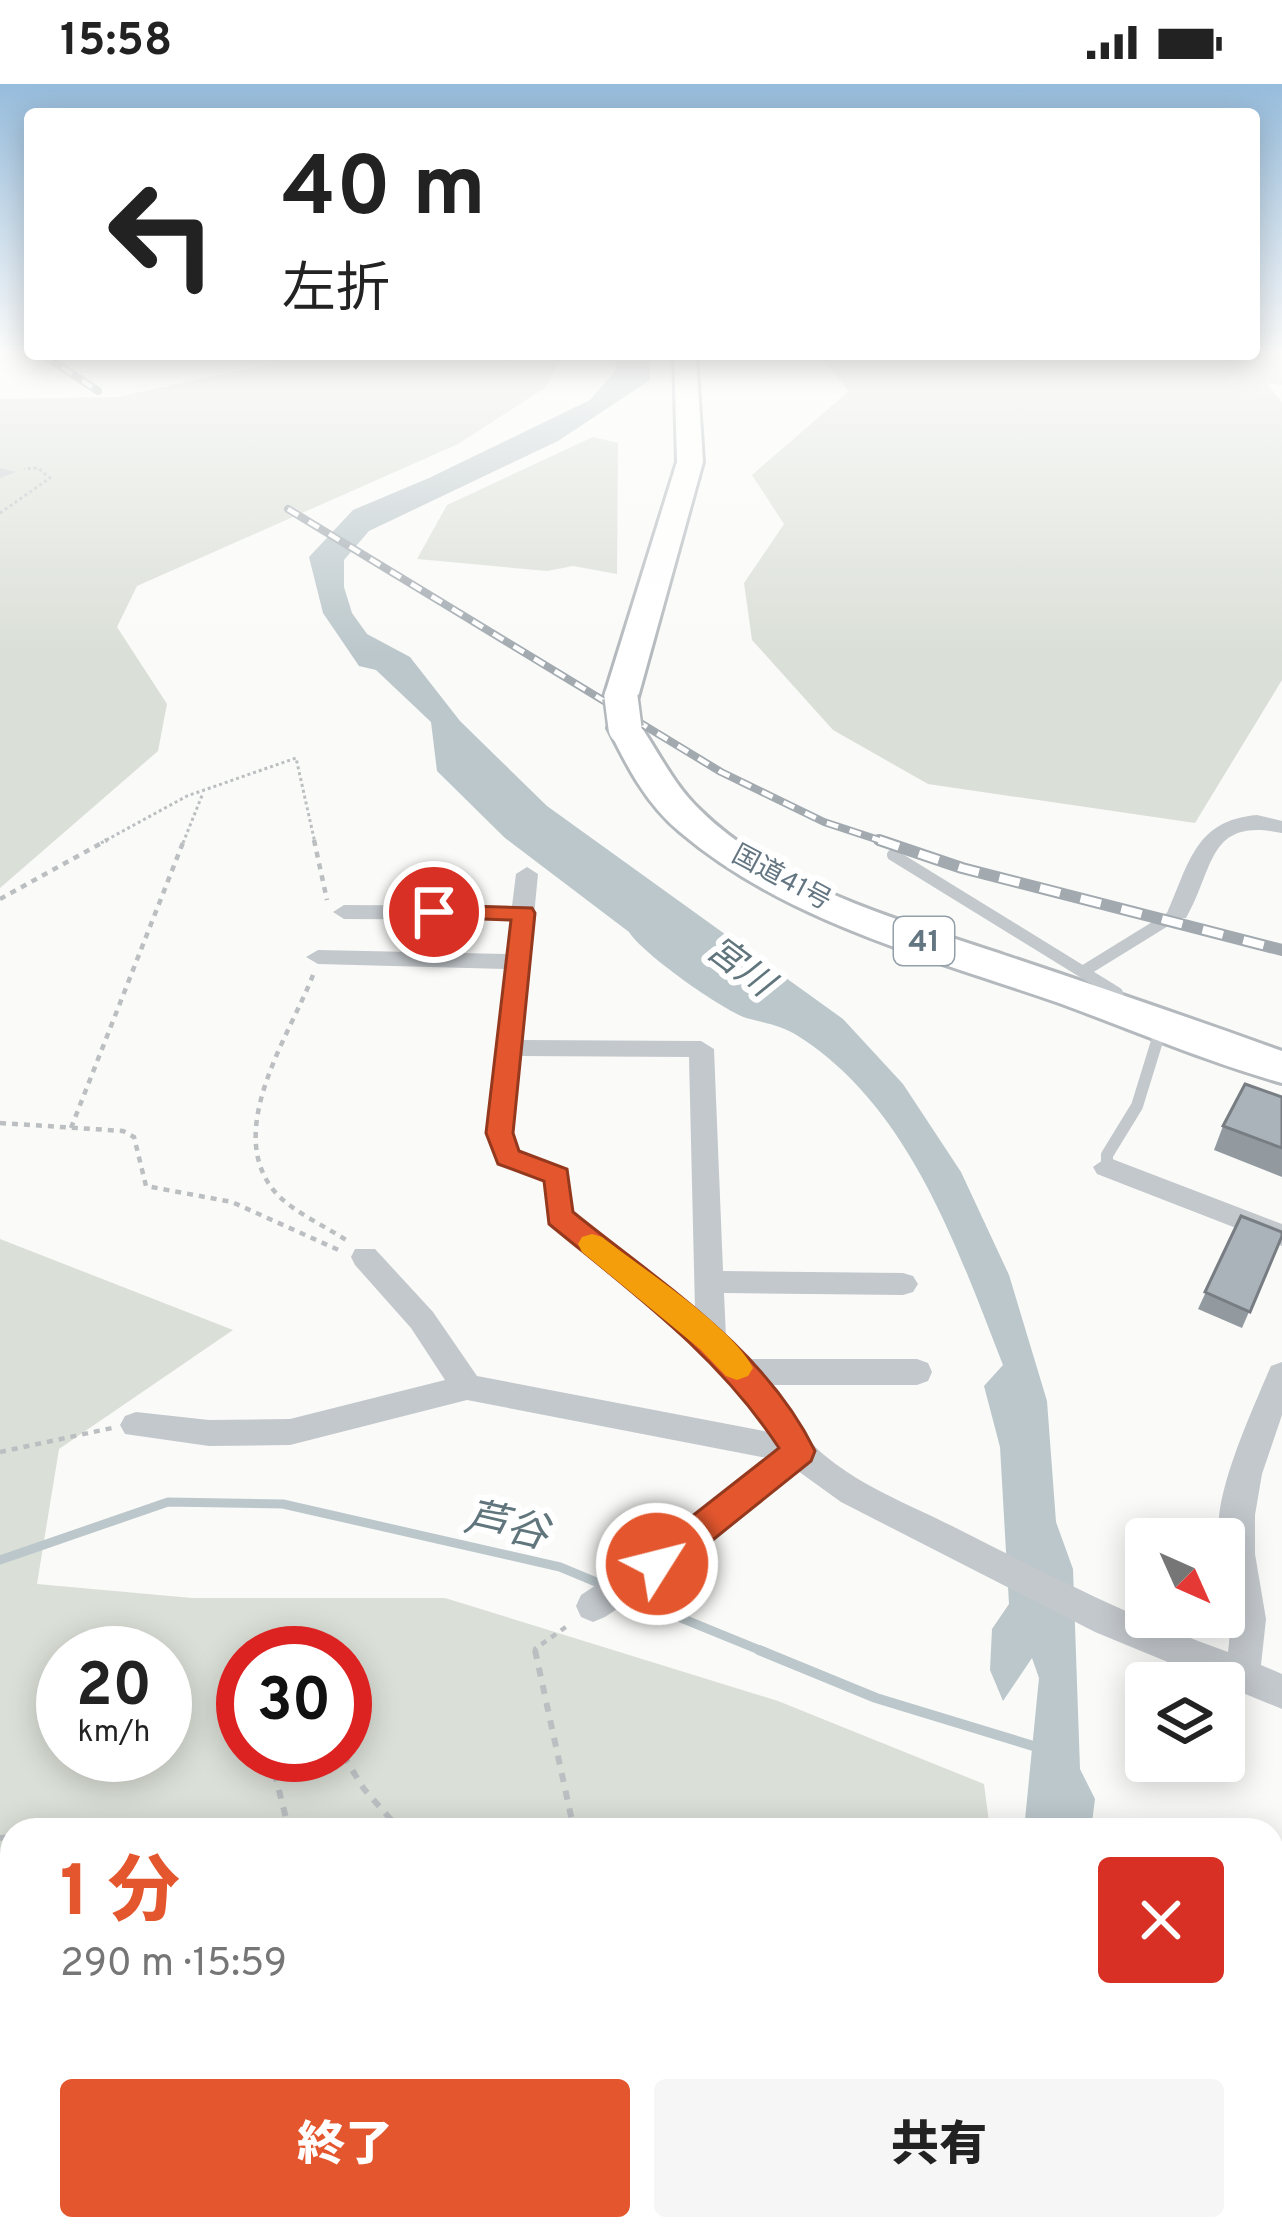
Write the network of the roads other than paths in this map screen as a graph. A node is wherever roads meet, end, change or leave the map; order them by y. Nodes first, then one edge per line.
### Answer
1 (690, 454) edge
2 (1282, 827) edge
3 (893, 855) dead end
4 (527, 874) dead end
5 (336, 908) road end
6 (524, 913) junction
7 (1178, 913) joint
8 (318, 957) road end
9 (518, 962) junction
10 (1084, 971) junction
11 (1121, 1010) junction
12 (1158, 1038) dead end
13 (506, 1048) junction
14 (1282, 1068) edge
15 (1107, 1167) joint
16 (1282, 1235) edge
17 (365, 1257) road end
18 (712, 1282) junction
19 (903, 1284) dead end
20 (711, 1340) junction
21 (742, 1372) junction
22 (917, 1372) dead end
23 (1282, 1375) edge
24 (467, 1388) junction
25 (1274, 1419) edge
26 (136, 1425) road end
27 (799, 1451) junction
28 (593, 1606) road end
29 (1202, 1662) edge
30 (1244, 1662) edge
31 (1245, 1673) edge
32 (1282, 1692) edge

1 - 11 highway, 国道41号 / 41
2 - 7 street
3 - 10 lane
4 - 6 street
5 - 6 street
6 - 9 street
7 - 10 lane
8 - 9 street
9 - 13 street
10 - 11 lane
11 - 14 highway, 国道41号 / 41
12 - 15 lane
13 - 18 street
13 - 20 street
15 - 16 street
17 - 24 street
18 - 19 street
18 - 20 street
20 - 21 street
21 - 22 street
21 - 27 street
23 - 25 street
24 - 26 street
24 - 27 street
25 - 30 street
27 - 28 street
27 - 29 street
31 - 32 street

